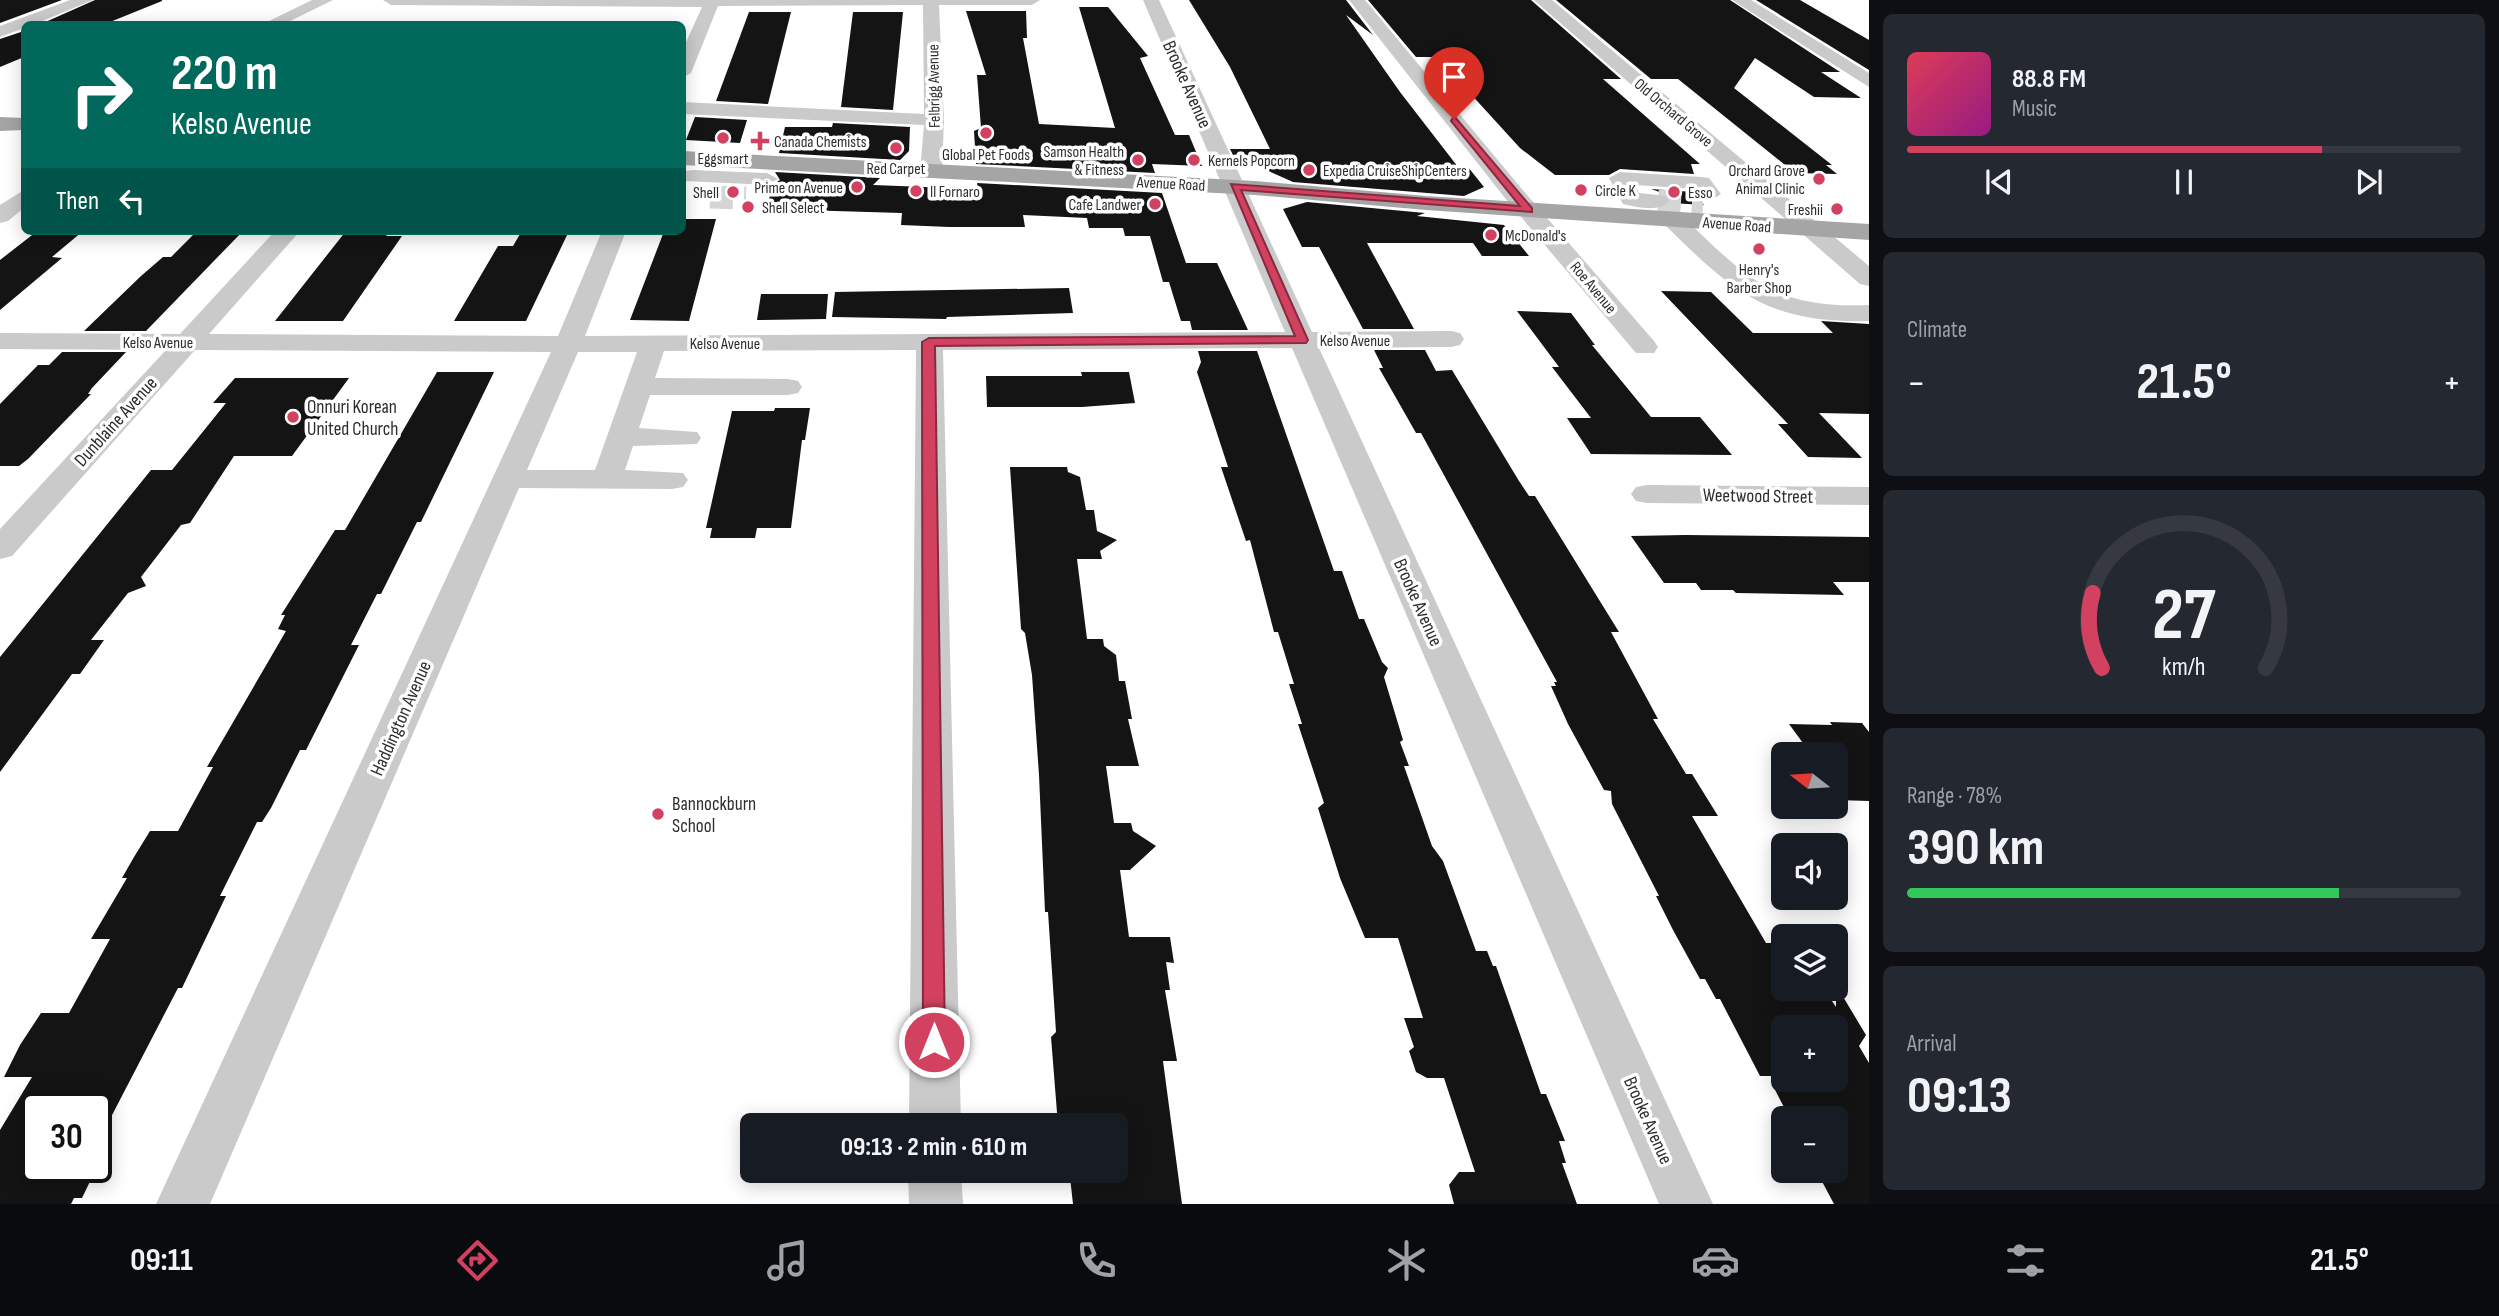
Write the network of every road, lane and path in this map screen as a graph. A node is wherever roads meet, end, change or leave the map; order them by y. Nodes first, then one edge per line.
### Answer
1 (85, 0) edge
2 (325, 0) edge
3 (391, 0) edge
4 (1032, 0) edge
5 (1151, 0) edge
6 (1357, 0) edge
7 (1542, 0) edge
8 (1740, 0) edge
9 (712, 1) edge
10 (931, 1) edge
11 (489, 3) junction
12 (477, 17) dead end
13 (29, 21) edge
14 (278, 21) edge
15 (21, 24) edge
16 (0, 32) edge
17 (686, 63) edge
18 (1869, 82) edge
19 (686, 108) edge
20 (934, 120) junction
21 (0, 124) edge
22 (21, 124) edge
23 (931, 172) junction
24 (688, 179) edge
25 (1234, 187) junction
26 (713, 192) tunnel mouth
27 (1777, 198) junction
28 (21, 199) edge
29 (1631, 202) junction
30 (1661, 204) junction
31 (1710, 207) junction
32 (1528, 210) junction
33 (0, 216) edge
34 (1812, 229) junction
35 (1869, 232) edge
36 (284, 235) edge
37 (612, 235) edge
38 (1869, 279) edge
39 (1869, 302) edge
40 (1869, 313) edge
41 (1451, 339) dead end
42 (1302, 340) junction
43 (0, 341) edge
44 (929, 342) junction
45 (186, 343) junction
46 (653, 343) junction
47 (568, 344) junction
48 (1645, 347) dead end
49 (639, 386) junction
50 (788, 387) dead end
51 (622, 437) junction
52 (686, 438) dead end
53 (507, 479) junction
54 (607, 479) junction
55 (672, 480) dead end
56 (1647, 494) dead end
57 (1869, 496) edge
58 (0, 549) edge
59 (935, 1113) edge
60 (935, 1183) edge
61 (183, 1204) edge
62 (936, 1204) edge
63 (1686, 1204) edge

1 - 13 street
2 - 14 street
3 - 11 street
4 - 10 street
5 - 25 street, Brooke Avenue
6 - 32 street, Roe Avenue
7 - 27 street, Old Orchard Grove
8 - 18 street
9 - 10 street
9 - 11 street
9 - 17 street
10 - 20 street, Felbrigg Avenue
11 - 12 street
15 - 16 street
19 - 20 street
20 - 23 street, Felbrigg Avenue
21 - 22 main road
23 - 24 main road, Avenue Road
23 - 25 main road, Avenue Road
24 - 26 street
25 - 32 main road, Avenue Road
25 - 42 street, Brooke Avenue
27 - 31 street
27 - 34 street, Old Orchard Grove
28 - 33 street
29 - 30 main road, Avenue Road
29 - 30 street
29 - 31 street
29 - 32 main road, Avenue Road
30 - 31 main road, Avenue Road
30 - 40 street
31 - 34 main road, Avenue Road
31 - 39 street
32 - 48 street, Roe Avenue
34 - 35 main road, Avenue Road
34 - 38 street, Old Orchard Grove
36 - 45 street, Dunblaine Avenue
37 - 47 street, Haddington Avenue
41 - 42 street, Kelso Avenue
42 - 44 street, Kelso Avenue
42 - 63 street, Brooke Avenue
43 - 45 street, Kelso Avenue
44 - 46 street, Kelso Avenue
44 - 59 street
45 - 47 street, Kelso Avenue
45 - 58 street, Dunblaine Avenue
46 - 47 street, Kelso Avenue
46 - 49 street
47 - 53 street, Haddington Avenue
49 - 50 street
49 - 51 street
51 - 52 street
51 - 54 street
53 - 54 street
53 - 61 street, Haddington Avenue
54 - 55 street
56 - 57 street, Weetwood Street
60 - 62 street

